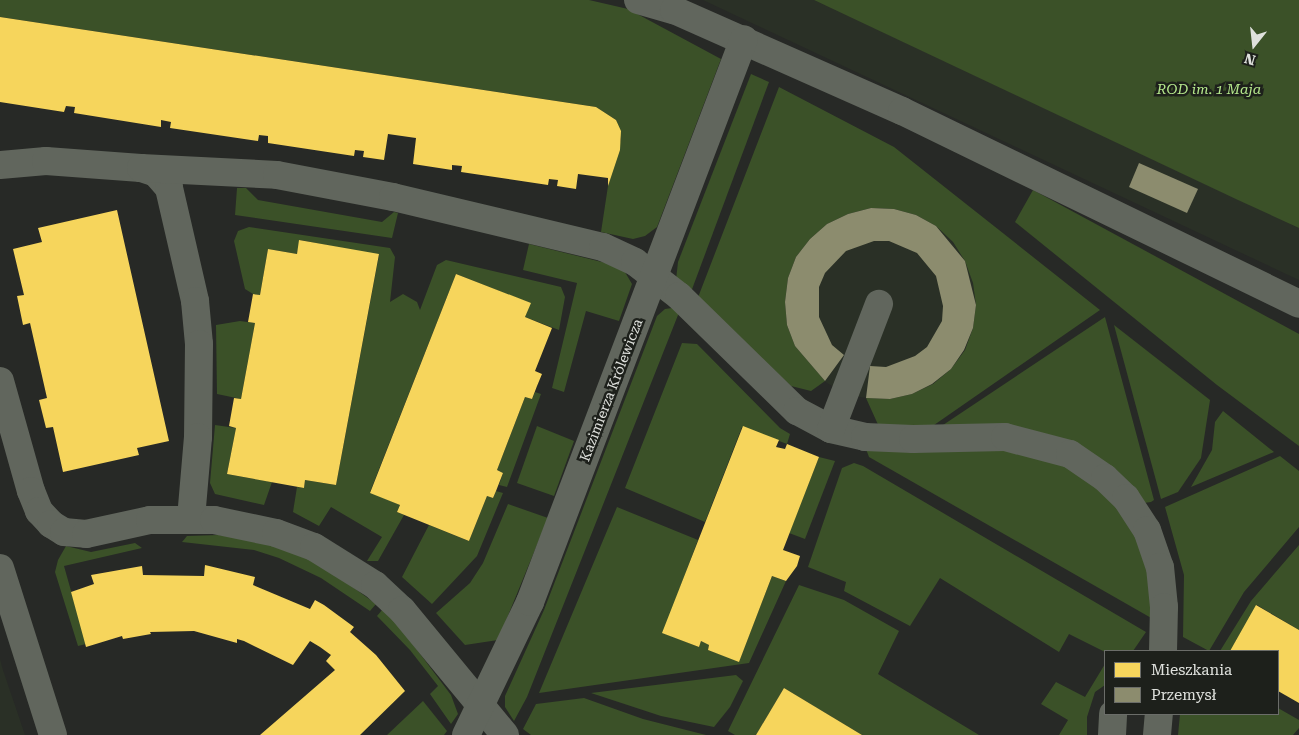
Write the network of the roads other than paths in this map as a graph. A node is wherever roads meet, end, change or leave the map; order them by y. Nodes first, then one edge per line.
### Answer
1 (638, 0) edge
2 (676, 5) edge
3 (744, 40) junction
4 (0, 165) edge
5 (141, 168) junction
6 (654, 276) junction
7 (879, 304) dead end
8 (1299, 304) edge
9 (0, 381) edge
10 (832, 430) junction
11 (191, 518) junction
12 (0, 568) edge
13 (1163, 650) edge
14 (482, 707) junction
15 (1113, 715) edge
16 (1159, 715) edge
17 (53, 735) edge
18 (466, 735) edge
19 (505, 735) edge
20 (1112, 735) edge
21 (1157, 735) edge

1 - 2 street
2 - 3 street
3 - 6 street, Kazimierza Królewicza
3 - 8 street
4 - 5 street
5 - 6 street
5 - 11 street
6 - 10 street
6 - 14 street, Kazimierza Królewicza
7 - 10 street
9 - 11 street
10 - 13 street
11 - 14 street
12 - 17 street
14 - 18 street, Kazimierza Królewicza
14 - 19 street
15 - 20 street
16 - 21 street

